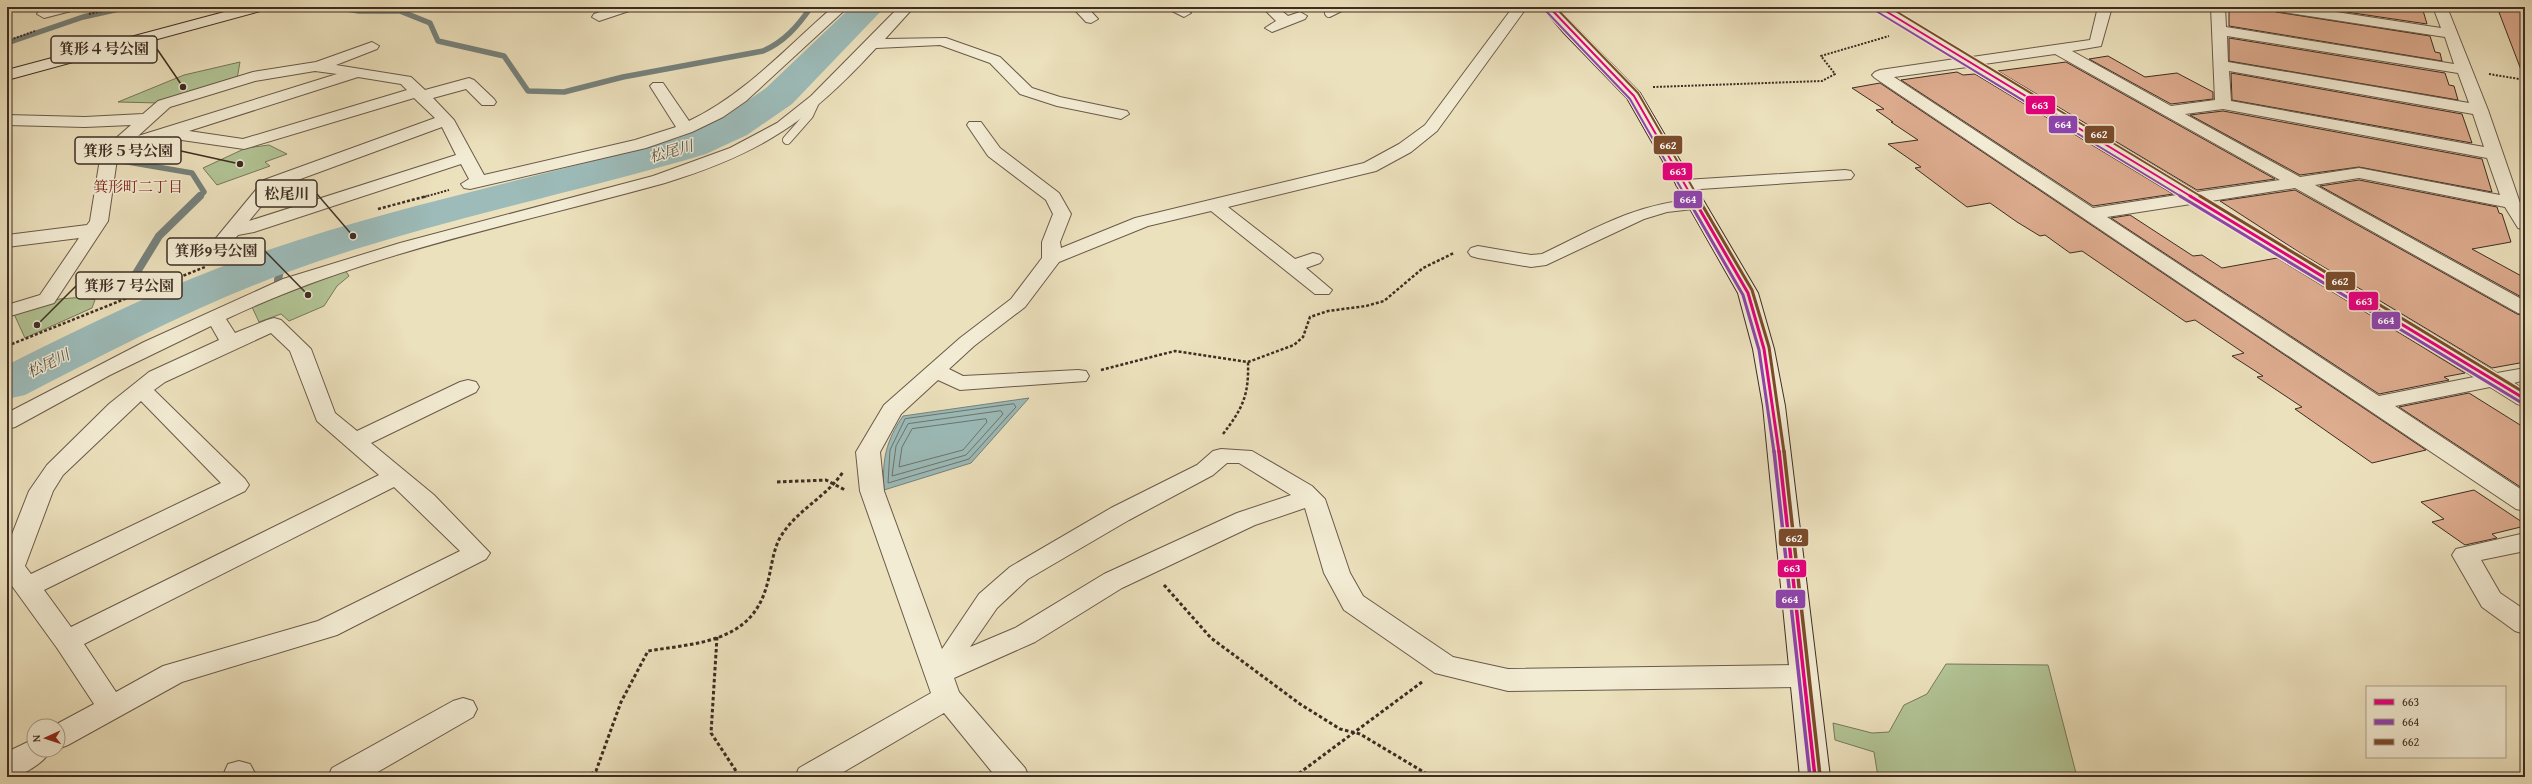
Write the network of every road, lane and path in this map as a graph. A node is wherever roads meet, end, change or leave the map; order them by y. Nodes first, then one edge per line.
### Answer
1 (70, 7) edge
2 (259, 7) edge
3 (627, 7) edge
4 (841, 7) edge
5 (907, 7) edge
6 (1079, 7) edge
7 (1268, 7) edge
8 (1341, 7) edge
9 (1520, 7) edge
10 (1548, 7) edge
11 (1879, 7) edge
12 (2105, 7) edge
13 (2218, 7) edge
14 (2276, 7) edge
15 (2440, 7) edge
16 (1329, 13) dead end
17 (44, 14) dead end
18 (599, 16) dead end
19 (1300, 16) dead end
20 (1091, 19) dead end
21 (1286, 22) junction
22 (1272, 28) dead end
23 (1915, 30) junction
24 (2218, 30) junction
25 (2450, 34) junction
26 (871, 44) junction
27 (372, 46) dead end
28 (2059, 50) junction
29 (1968, 62) junction
30 (2220, 65) junction
31 (317, 67) junction
32 (2465, 70) junction
33 (356, 73) junction
34 (7, 75) edge
35 (2525, 80) edge
36 (658, 86) dead end
37 (1626, 86) junction
38 (419, 94) junction
39 (488, 102) dead end
40 (815, 102) junction
41 (2223, 104) junction
42 (2480, 110) junction
43 (2168, 111) junction
44 (1121, 114) dead end
45 (147, 119) junction
46 (7, 120) edge
47 (446, 120) junction
48 (975, 125) dead end
49 (686, 129) junction
50 (169, 132) junction
51 (787, 140) dead end
52 (121, 143) junction
53 (2495, 154) junction
54 (466, 157) junction
55 (261, 169) dead end
56 (1844, 176) dead end
57 (280, 180) junction
58 (2293, 181) junction
59 (1685, 185) junction
60 (2193, 198) junction
61 (2511, 203) junction
62 (1696, 204) junction
63 (1214, 205) junction
64 (2091, 214) junction
65 (2525, 224) edge
66 (94, 230) junction
67 (231, 230) junction
68 (7, 241) edge
69 (216, 249) dead end
70 (1478, 252) joint
71 (1052, 258) junction
72 (1313, 259) dead end
73 (1292, 267) junction
74 (1322, 290) dead end
75 (2525, 309) edge
76 (7, 311) edge
77 (215, 317) junction
78 (231, 342) junction
79 (1248, 362) junction
80 (934, 370) junction
81 (2525, 374) edge
82 (1078, 376) joint
83 (2494, 380) junction
84 (468, 387) dead end
85 (141, 389) junction
86 (2525, 399) edge
87 (2374, 403) junction
88 (7, 422) edge
89 (355, 441) junction
90 (868, 452) junction
91 (1221, 456) junction
92 (396, 476) junction
93 (777, 482) dead end
94 (833, 485) junction
95 (872, 492) junction
96 (1309, 498) junction
97 (2525, 503) edge
98 (2525, 542) edge
99 (11, 559) edge
100 (1148, 566) junction
101 (26, 588) junction
102 (2525, 624) edge
103 (717, 637) junction
104 (67, 641) junction
105 (1445, 666) junction
106 (1802, 676) junction
107 (944, 680) junction
108 (111, 707) junction
109 (463, 710) dead end
110 (1354, 731) junction
111 (66, 732) edge
112 (26, 756) edge
113 (7, 767) edge
114 (343, 777) edge
115 (585, 777) edge
116 (740, 777) edge
117 (810, 777) edge
118 (1014, 777) edge
119 (1294, 777) edge
120 (1432, 777) edge
121 (1816, 777) edge

1 - 17 street
2 - 34 street
3 - 18 street
4 - 49 street
5 - 26 street
6 - 20 street
7 - 21 street
8 - 16 lane
9 - 63 street
10 - 37 street
11 - 23 street
12 - 28 street
13 - 24 street
14 - 25 street
15 - 25 street
19 - 21 street
21 - 22 street
23 - 29 street
23 - 37 path
24 - 30 street
24 - 32 street
25 - 32 street
26 - 40 street
26 - 44 street
27 - 31 street
28 - 29 street
28 - 43 street
29 - 60 street
29 - 64 street
30 - 41 street
30 - 42 street
31 - 33 street
31 - 45 street
32 - 35 path
32 - 42 street
33 - 38 street
33 - 50 street
36 - 49 street
37 - 59 street
38 - 39 street
38 - 47 street
38 - 50 street
40 - 51 lane
40 - 77 street
41 - 43 street
41 - 53 street
42 - 53 street
43 - 58 street
45 - 46 street
45 - 52 street
47 - 54 street
47 - 57 street
48 - 71 street
49 - 54 street
50 - 52 street
52 - 66 street
53 - 61 street
54 - 67 street
55 - 57 street
56 - 59 street
57 - 67 street
58 - 60 street
58 - 61 street
58 - 75 street
59 - 62 street
60 - 64 street
60 - 83 street
61 - 65 street
62 - 70 street
62 - 106 street
63 - 71 street
63 - 73 street
64 - 87 street
66 - 68 street
66 - 76 street
67 - 69 street
70 - 79 path
71 - 80 street
72 - 73 street
73 - 74 street
77 - 78 street
77 - 88 street
78 - 85 street
78 - 89 street
79 - 82 path
79 - 91 path
80 - 82 street
80 - 90 street
81 - 83 street
83 - 86 street
83 - 87 street
84 - 89 street
85 - 99 street
85 - 101 street
87 - 97 street
89 - 92 street
90 - 94 path
90 - 95 street
91 - 96 street
91 - 107 street
92 - 104 street
92 - 108 street
93 - 94 path
94 - 95 path
94 - 103 path
95 - 107 street
96 - 100 street
96 - 105 street
98 - 102 street
99 - 101 street
100 - 107 street
100 - 110 path
101 - 104 street
103 - 115 path
103 - 116 path
104 - 108 street
105 - 106 street
105 - 110 path
106 - 121 street
107 - 117 street
107 - 118 street
108 - 111 street
109 - 114 street
110 - 119 path
110 - 120 path
112 - 113 street

